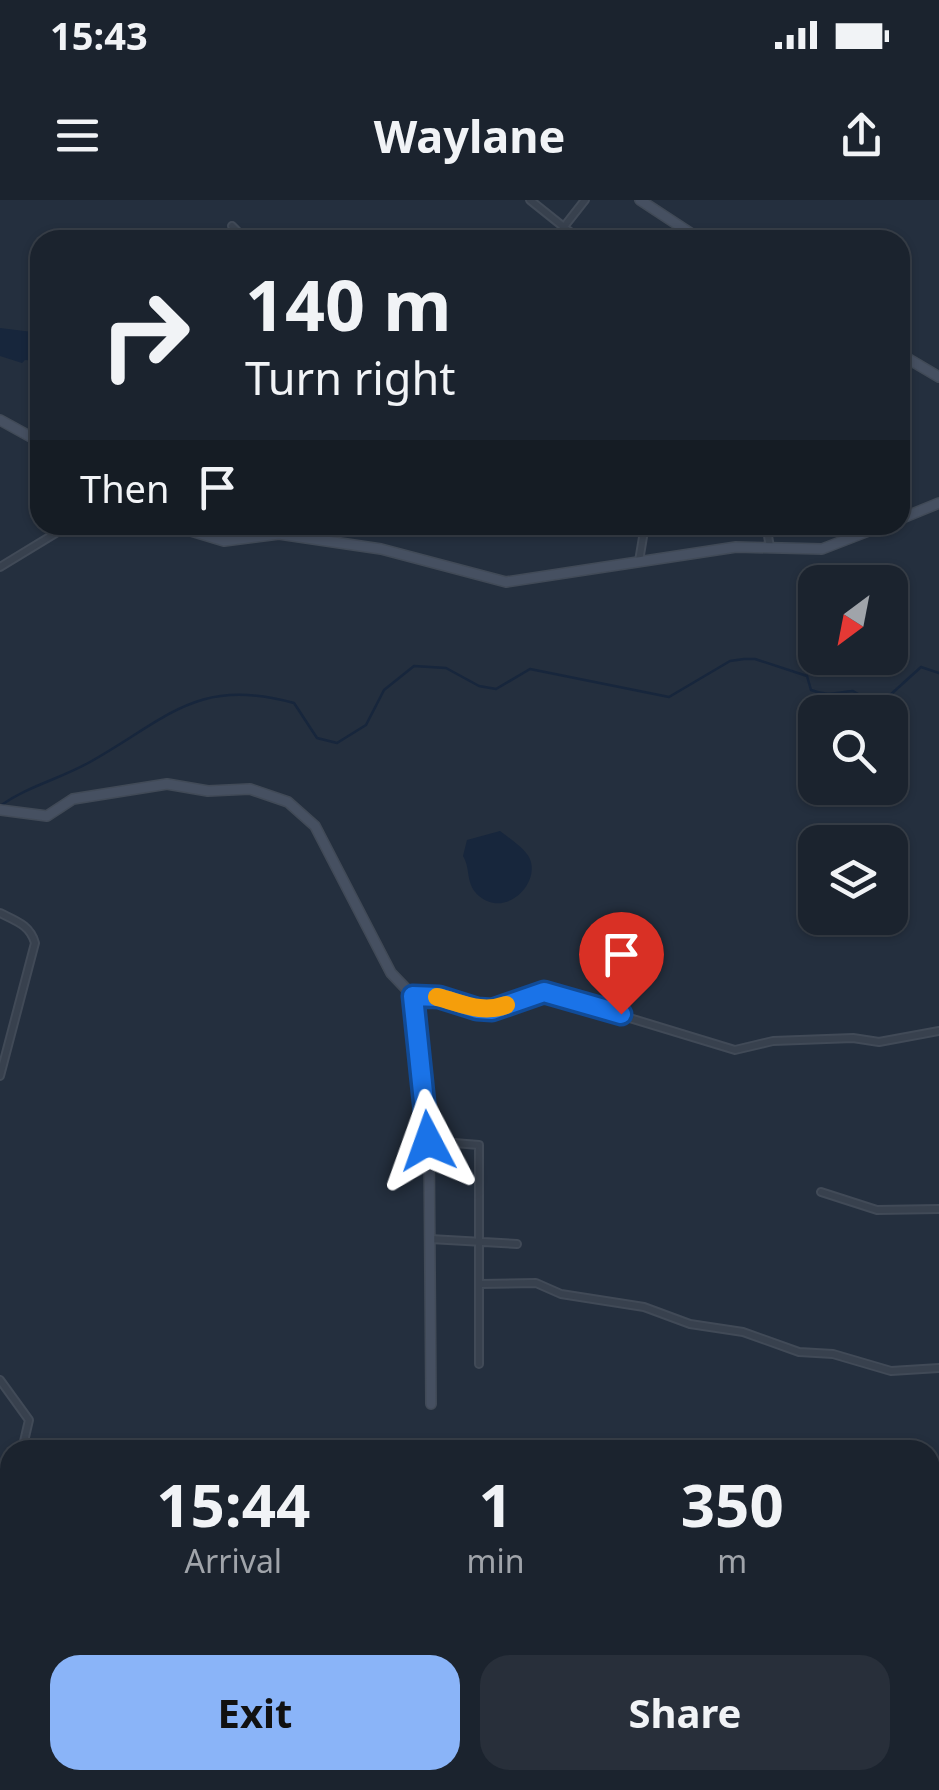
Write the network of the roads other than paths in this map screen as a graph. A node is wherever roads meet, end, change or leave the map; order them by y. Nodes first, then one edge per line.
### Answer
1 (530, 200) edge
2 (584, 200) edge
3 (640, 200) edge
4 (232, 226) dead end
5 (562, 228) junction
6 (236, 230) edge
7 (565, 230) edge
8 (686, 230) edge
9 (910, 360) edge
10 (939, 377) edge
11 (0, 420) edge
12 (30, 436) edge
13 (939, 503) edge
14 (910, 514) edge
15 (53, 535) edge
16 (204, 535) edge
17 (271, 535) edge
18 (286, 535) edge
19 (643, 535) edge
20 (768, 535) edge
21 (858, 535) edge
22 (770, 547) junction
23 (638, 562) junction
24 (0, 567) edge
25 (0, 810) edge
26 (0, 913) edge
27 (413, 996) junction
28 (939, 1032) edge
29 (0, 1076) edge
30 (428, 1141) junction
31 (821, 1192) dead end
32 (939, 1209) edge
33 (430, 1239) junction
34 (478, 1242) junction
35 (517, 1244) dead end
36 (480, 1284) junction
37 (478, 1364) dead end
38 (939, 1368) edge
39 (0, 1380) edge
40 (430, 1404) dead end
41 (24, 1440) edge

1 - 5 street
2 - 5 street
3 - 8 street
4 - 6 street
5 - 7 street
9 - 10 street
11 - 12 street
13 - 14 street
15 - 24 street
16 - 17 street
18 - 23 street
19 - 23 street
20 - 22 street
21 - 22 street
22 - 23 street
25 - 27 street
26 - 29 street
27 - 28 street
27 - 30 street
30 - 33 street
30 - 34 street
31 - 32 street
33 - 34 street
33 - 40 street
34 - 35 street
34 - 36 street
36 - 37 street
36 - 38 street
39 - 41 street

